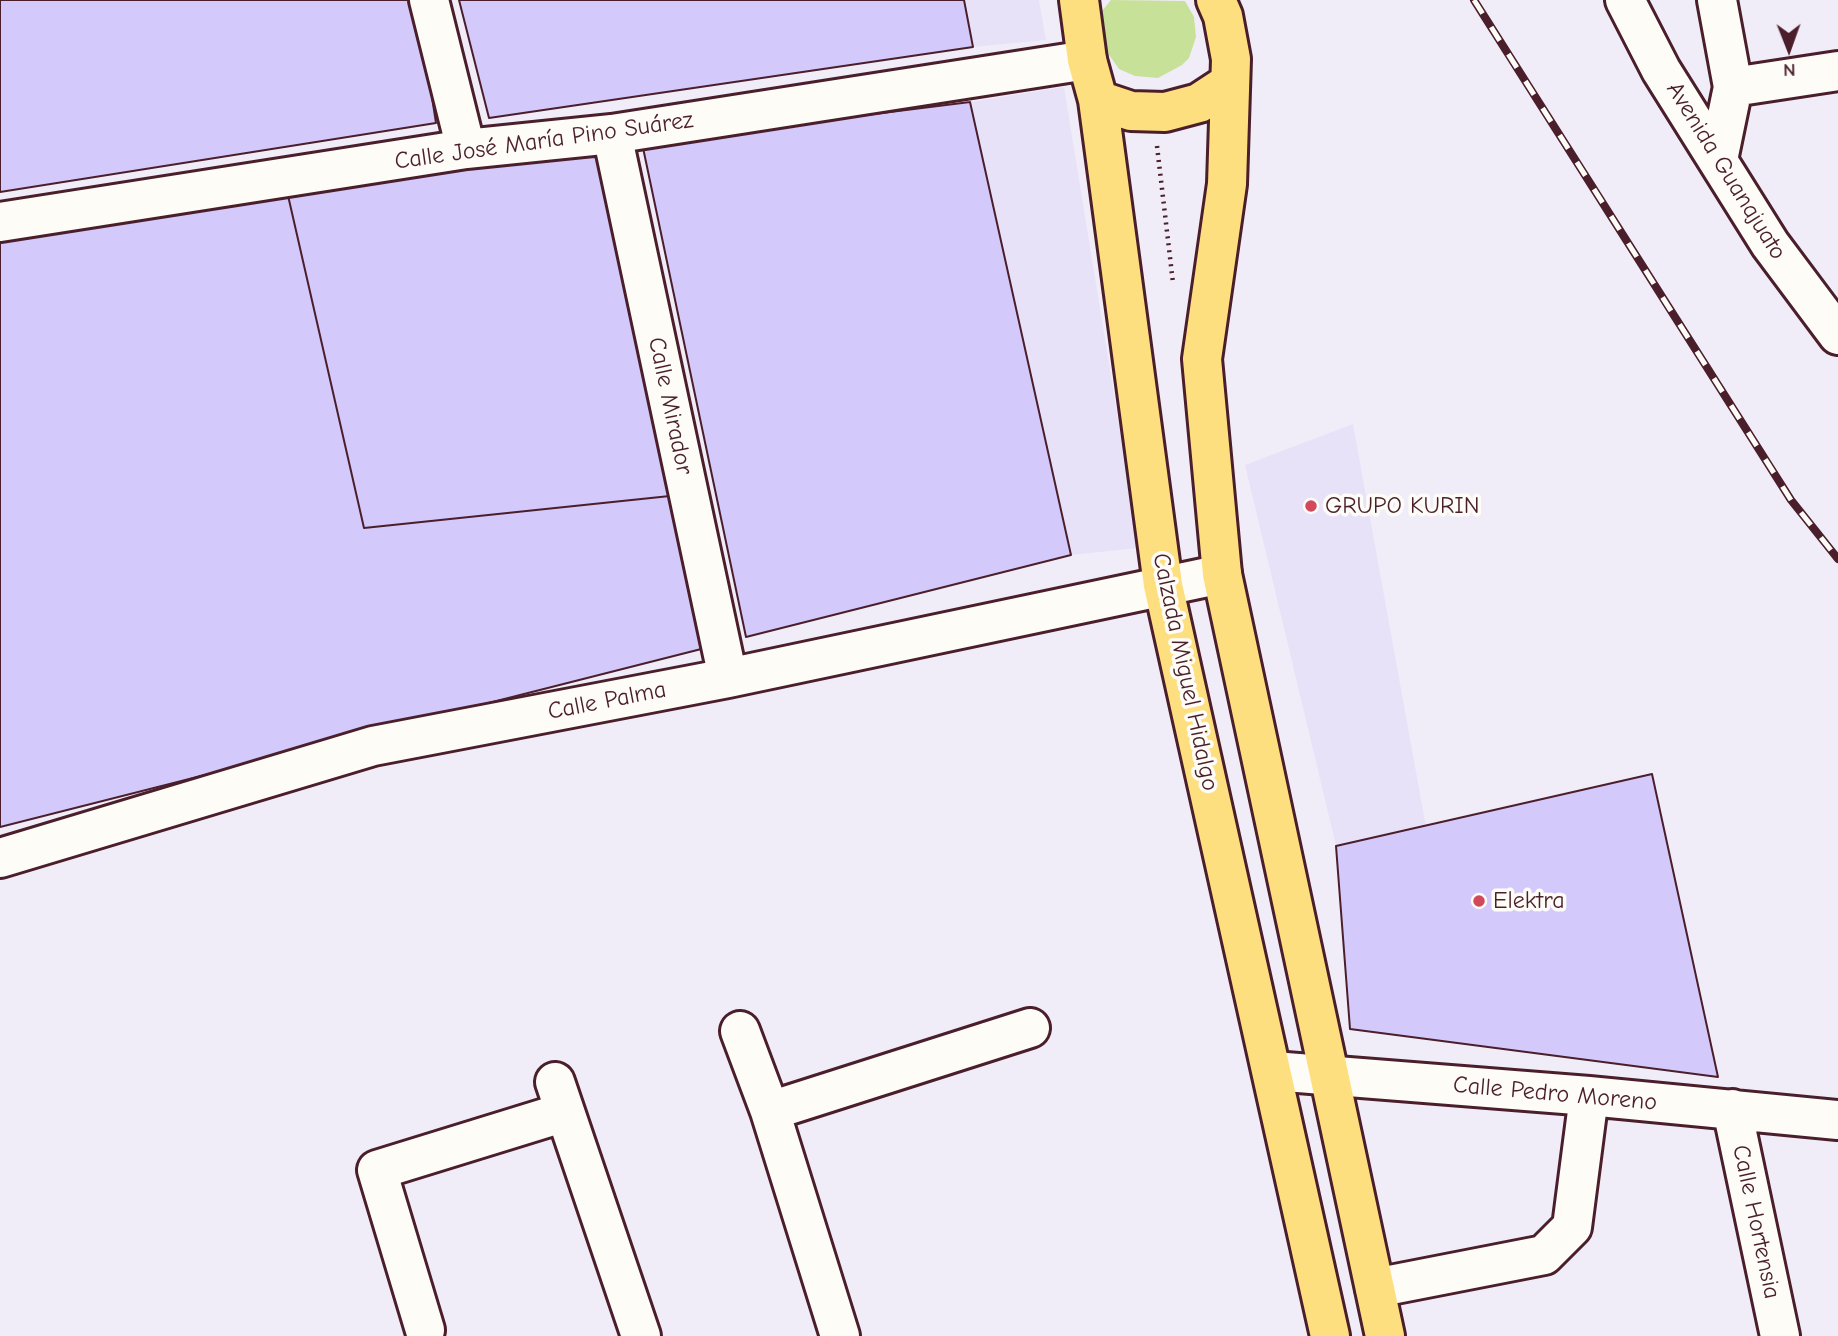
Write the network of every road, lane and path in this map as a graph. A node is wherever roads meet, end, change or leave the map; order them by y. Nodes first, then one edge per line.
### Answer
1 (429, 0) edge
2 (1216, 0) edge
3 (1625, 0) edge
4 (1717, 0) edge
5 (1084, 4) edge
6 (1087, 60) junction
7 (1838, 71) edge
8 (1228, 84) junction
9 (1733, 87) junction
10 (1098, 100) junction
11 (612, 134) junction
12 (466, 149) junction
13 (1718, 160) junction
14 (0, 222) edge
15 (1838, 335) edge
16 (1222, 574) junction
17 (1163, 585) junction
18 (728, 678) junction
19 (0, 858) edge
20 (1030, 1028) dead end
21 (740, 1031) dead end
22 (1273, 1071) junction
23 (1331, 1074) junction
24 (1589, 1096) junction
25 (1732, 1109) junction
26 (770, 1111) junction
27 (1838, 1120) edge
28 (1375, 1289) junction
29 (425, 1330) dead end
30 (641, 1336) edge
31 (840, 1336) edge
32 (1330, 1336) edge
33 (1385, 1336) edge
34 (1780, 1336) edge

1 - 12 street
2 - 8 main road
3 - 13 street, Avenida Guanajuato
4 - 9 street
5 - 6 main road, Calzada Miguel Hidalgo
6 - 10 main road, Calzada Miguel Hidalgo
6 - 11 street, Calle José María Pino Suárez
7 - 9 street
8 - 10 main road
8 - 16 main road
9 - 13 street
10 - 17 main road, Calzada Miguel Hidalgo
11 - 12 street, Calle José María Pino Suárez
11 - 18 street, Calle Mirador
12 - 14 street, Calle José María Pino Suárez
13 - 15 street, Avenida Guanajuato
16 - 17 street, Calle Palma
16 - 23 main road
17 - 18 street, Calle Palma
17 - 22 main road, Calzada Miguel Hidalgo
18 - 19 street, Calle Palma
20 - 26 street
21 - 26 street
22 - 23 street, Calle Pedro Moreno
22 - 32 main road, Calzada Miguel Hidalgo
23 - 24 street, Calle Pedro Moreno
23 - 28 main road
24 - 25 street, Calle Pedro Moreno
24 - 28 street
25 - 27 street, Calle Pedro Moreno
25 - 34 street, Calle Hortensia
26 - 31 street
28 - 33 main road
29 - 30 street

